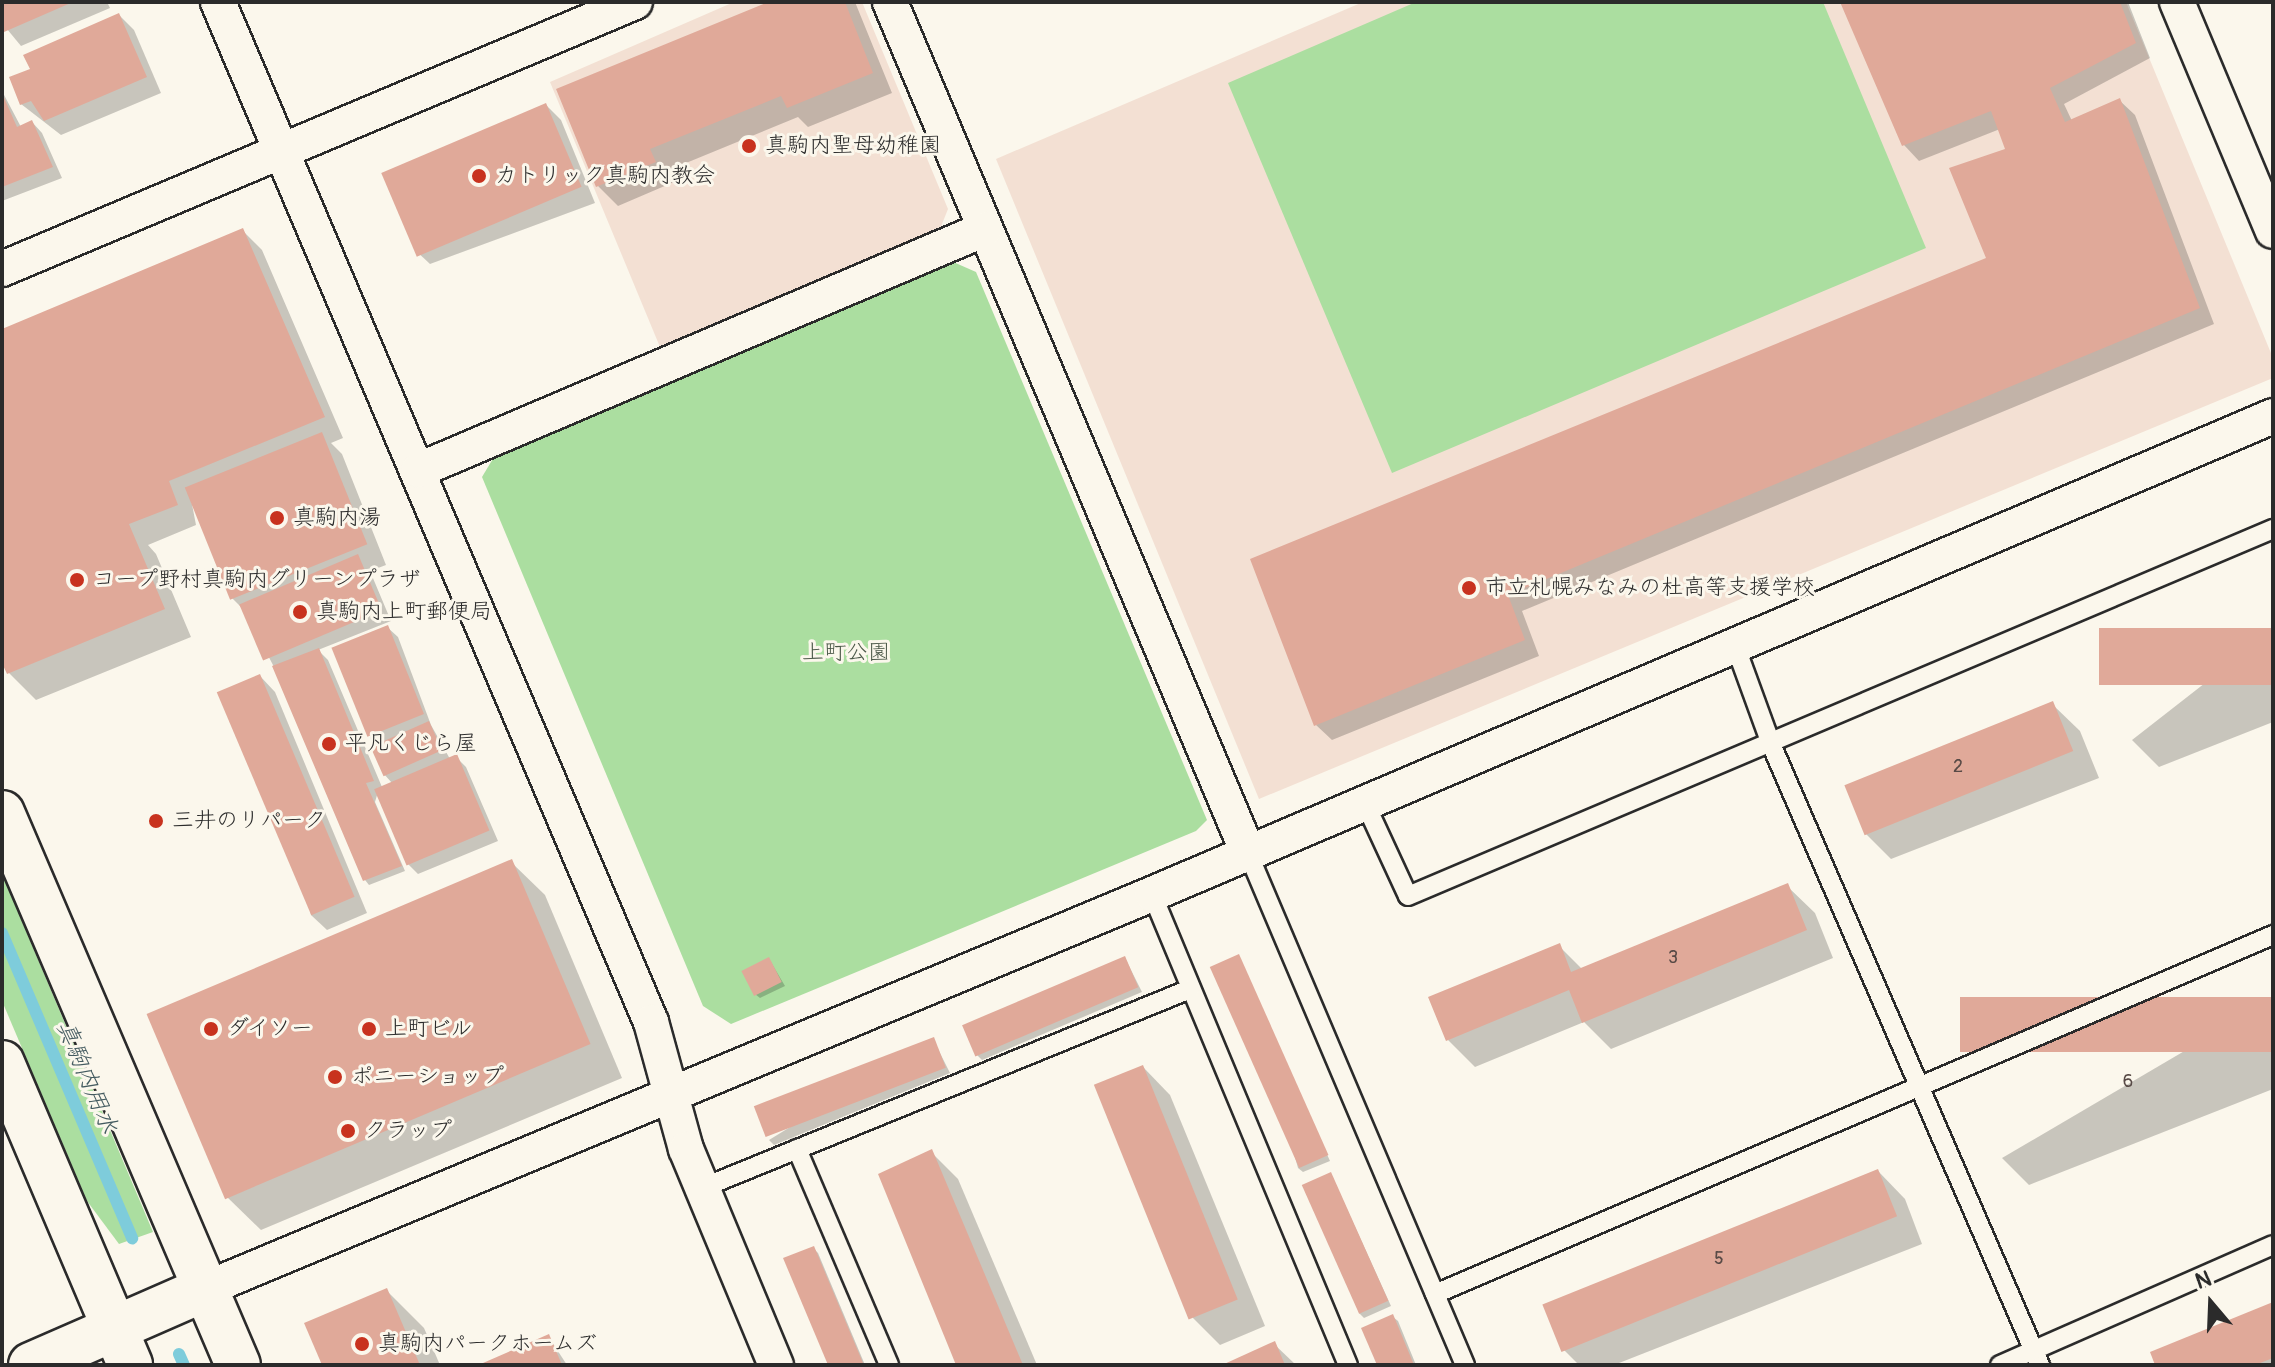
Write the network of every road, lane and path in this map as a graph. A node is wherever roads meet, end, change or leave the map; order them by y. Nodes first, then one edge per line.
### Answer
1 (218, 2) edge
2 (635, 2) edge
3 (890, 2) edge
4 (2177, 2) edge
5 (282, 151) junction
6 (985, 229) junction
7 (2273, 231) edge
8 (2, 269) edge
9 (2273, 416) edge
10 (419, 470) junction
11 (2273, 529) edge
12 (1735, 645) junction
13 (1771, 744) junction
14 (1365, 803) junction
15 (2, 813) edge
16 (1248, 853) junction
17 (1152, 894) junction
18 (2273, 935) edge
19 (1190, 989) junction
20 (2, 1063) edge
21 (1921, 1086) junction
22 (671, 1093) junction
23 (797, 1149) junction
24 (702, 1188) junction
25 (2273, 1245) edge
26 (205, 1289) junction
27 (1435, 1294) junction
28 (123, 1347) edge
29 (2037, 1358) edge
30 (31, 1365) edge
31 (238, 1365) edge
32 (776, 1365) edge
33 (889, 1365) edge
34 (1348, 1365) edge
35 (1465, 1365) edge
36 (2000, 1365) edge

1 - 5 street
2 - 5 street
3 - 6 street
4 - 7 street
5 - 8 street
5 - 10 street
6 - 10 street
6 - 16 street
9 - 12 street
10 - 22 street
11 - 13 lane
12 - 13 lane
12 - 14 street
13 - 14 lane
13 - 21 lane
14 - 16 street
15 - 26 street
16 - 17 street
16 - 27 lane
17 - 19 lane
17 - 22 street
18 - 21 lane
19 - 23 lane
19 - 34 lane
20 - 28 street
21 - 27 lane
21 - 29 lane
22 - 24 street
22 - 26 street
23 - 24 lane
23 - 33 lane
24 - 32 street
25 - 29 lane
26 - 28 street
26 - 31 street
27 - 35 lane
28 - 30 street
29 - 36 lane

